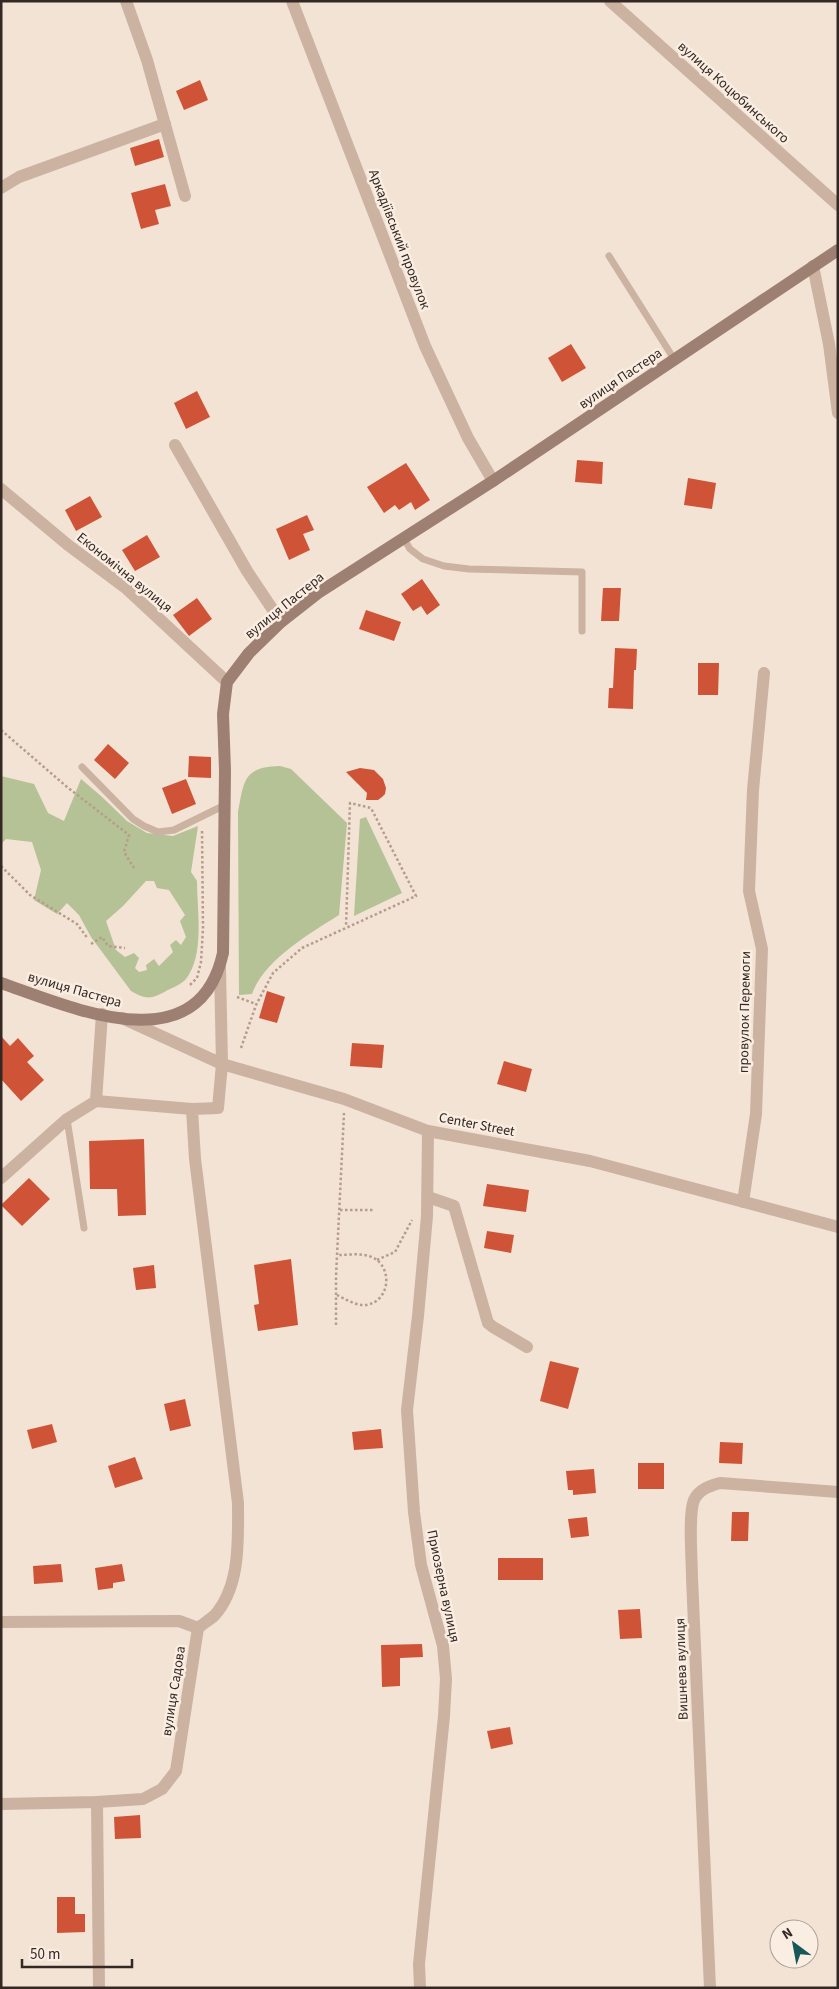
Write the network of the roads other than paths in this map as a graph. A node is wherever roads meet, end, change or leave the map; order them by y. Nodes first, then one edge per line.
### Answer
1 (126, 1) edge
2 (292, 1) edge
3 (610, 1) edge
4 (165, 124) junction
5 (1, 188) edge
6 (185, 196) dead end
7 (838, 205) edge
8 (838, 250) edge
9 (609, 256) dead end
10 (813, 266) junction
11 (674, 359) junction
12 (838, 413) edge
13 (175, 445) dead end
14 (493, 481) junction
15 (1, 489) edge
16 (404, 539) junction
17 (281, 622) junction
18 (582, 632) dead end
19 (764, 673) dead end
20 (227, 682) junction
21 (82, 767) dead end
22 (225, 805) junction
23 (220, 968) junction
24 (1, 983) edge
25 (102, 1014) junction
26 (122, 1018) junction
27 (222, 1064) junction
28 (96, 1101) junction
29 (192, 1109) junction
30 (66, 1119) junction
31 (428, 1130) junction
32 (1, 1178) edge
33 (428, 1197) junction
34 (743, 1202) junction
35 (838, 1227) edge
36 (84, 1228) dead end
37 (527, 1347) dead end
38 (838, 1492) edge
39 (1, 1622) edge
40 (198, 1628) junction
41 (97, 1802) junction
42 (1, 1804) edge
43 (99, 1988) edge
44 (420, 1988) edge
45 (710, 1988) edge

1 - 4 street
2 - 14 street, Аркадіївський провулок
3 - 7 street, вулиця Коцюбинського
4 - 5 street
4 - 6 street
8 - 10 street, вулиця Пастера
9 - 11 lane
10 - 11 street, вулиця Пастера
10 - 12 street
11 - 14 street, вулиця Пастера
13 - 17 street
14 - 16 street, вулиця Пастера
15 - 20 street, Економічна вулиця
16 - 17 street, вулиця Пастера
16 - 18 lane
17 - 20 street, вулиця Пастера
19 - 34 street, провулок Перемоги
20 - 22 street, вулиця Пастера
21 - 22 lane
22 - 23 street, вулиця Пастера
23 - 26 street, вулиця Пастера
23 - 27 street
24 - 25 street, вулиця Пастера
25 - 26 street, вулиця Пастера
25 - 28 street
26 - 27 street, Center Street
27 - 29 street
27 - 31 street, Center Street
28 - 29 street
28 - 30 street
29 - 40 street
30 - 32 street
30 - 36 lane
31 - 33 street, Приозерна вулиця
31 - 34 street, Center Street
33 - 37 street
33 - 44 street, Приозерна вулиця
34 - 35 street, Center Street
38 - 45 street, Вишнева вулиця
39 - 40 street
40 - 41 street, вулиця Садова
41 - 42 street, вулиця Садова
41 - 43 street

